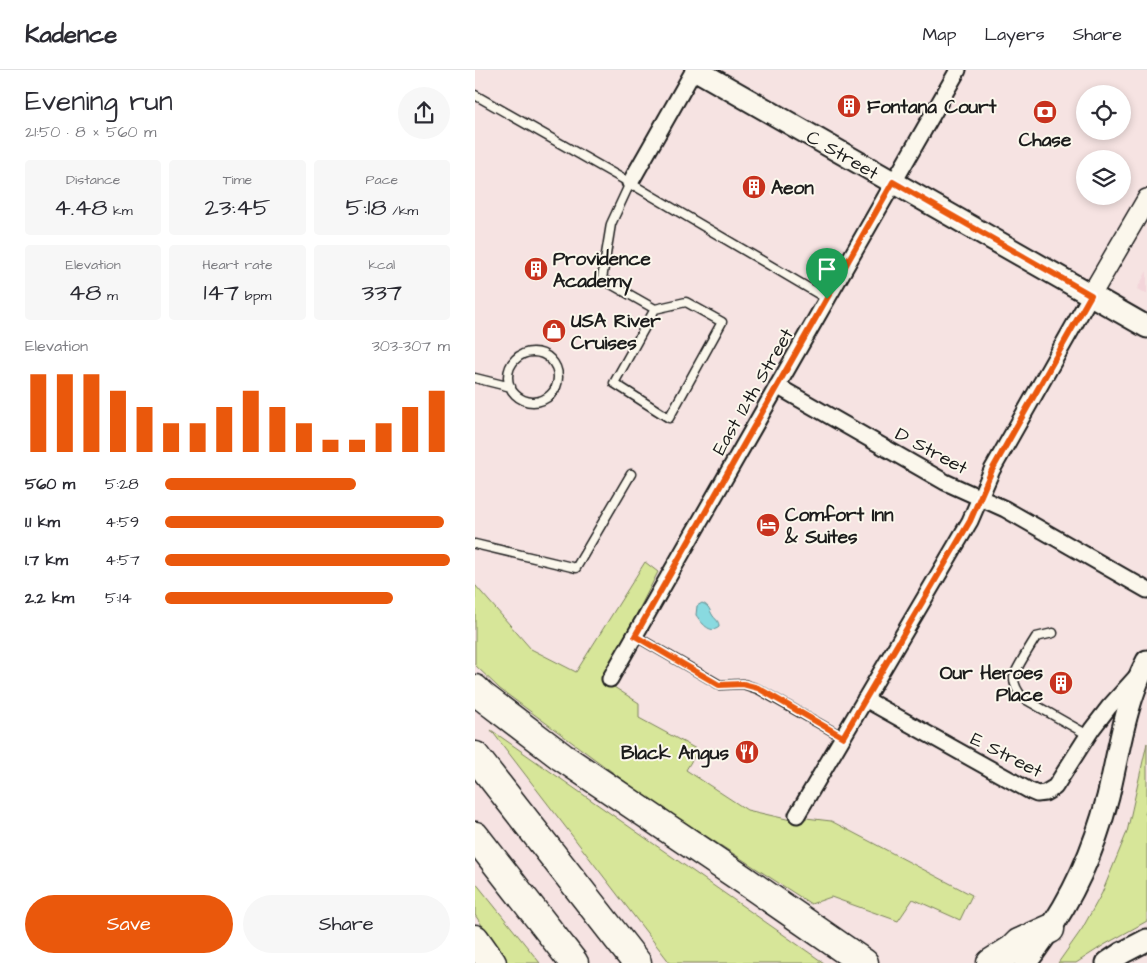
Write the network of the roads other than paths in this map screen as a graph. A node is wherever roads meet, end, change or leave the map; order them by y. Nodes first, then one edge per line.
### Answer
1 (695, 70) edge
2 (959, 70) edge
3 (475, 95) edge
4 (630, 182) junction
5 (893, 182) junction
6 (1147, 200) edge
7 (1091, 295) junction
8 (827, 299) junction
9 (655, 309) junction
10 (1147, 327) edge
11 (475, 378) edge
12 (777, 386) junction
13 (511, 387) junction
14 (631, 474) dead end
15 (980, 498) junction
16 (475, 544) edge
17 (1147, 590) edge
18 (1053, 633) dead end
19 (635, 636) junction
20 (1145, 666) edge
21 (610, 679) dead end
22 (475, 689) edge
23 (865, 699) junction
24 (1088, 735) junction
25 (843, 737) junction
26 (475, 756) edge
27 (797, 815) dead end
28 (475, 836) edge
29 (1050, 929) junction
30 (475, 939) edge
31 (1147, 940) edge
32 (864, 961) edge
33 (492, 963) edge
34 (575, 963) edge
35 (637, 963) edge
36 (991, 963) edge
37 (1025, 963) edge
38 (1107, 963) edge

1 - 4 street
1 - 5 main road, C Street
2 - 5 street, East 12th Street
3 - 4 lane
4 - 8 lane
4 - 9 lane
5 - 7 main road, C Street
5 - 8 street, East 12th Street
6 - 7 street
7 - 10 main road, C Street
7 - 15 street
8 - 12 street, East 12th Street
9 - 9 lane
11 - 13 lane
12 - 15 street, D Street
12 - 19 street, East 12th Street
13 - 13 lane
14 - 16 lane
15 - 17 street, D Street
15 - 23 street
18 - 24 lane
19 - 21 street, East 12th Street
19 - 25 lane
20 - 24 street, E Street
20 - 29 main road
22 - 32 highway
23 - 24 street, E Street
23 - 25 street
25 - 27 street
26 - 35 highway
28 - 34 highway
29 - 36 highway
29 - 37 main road
30 - 33 highway
31 - 38 main road

